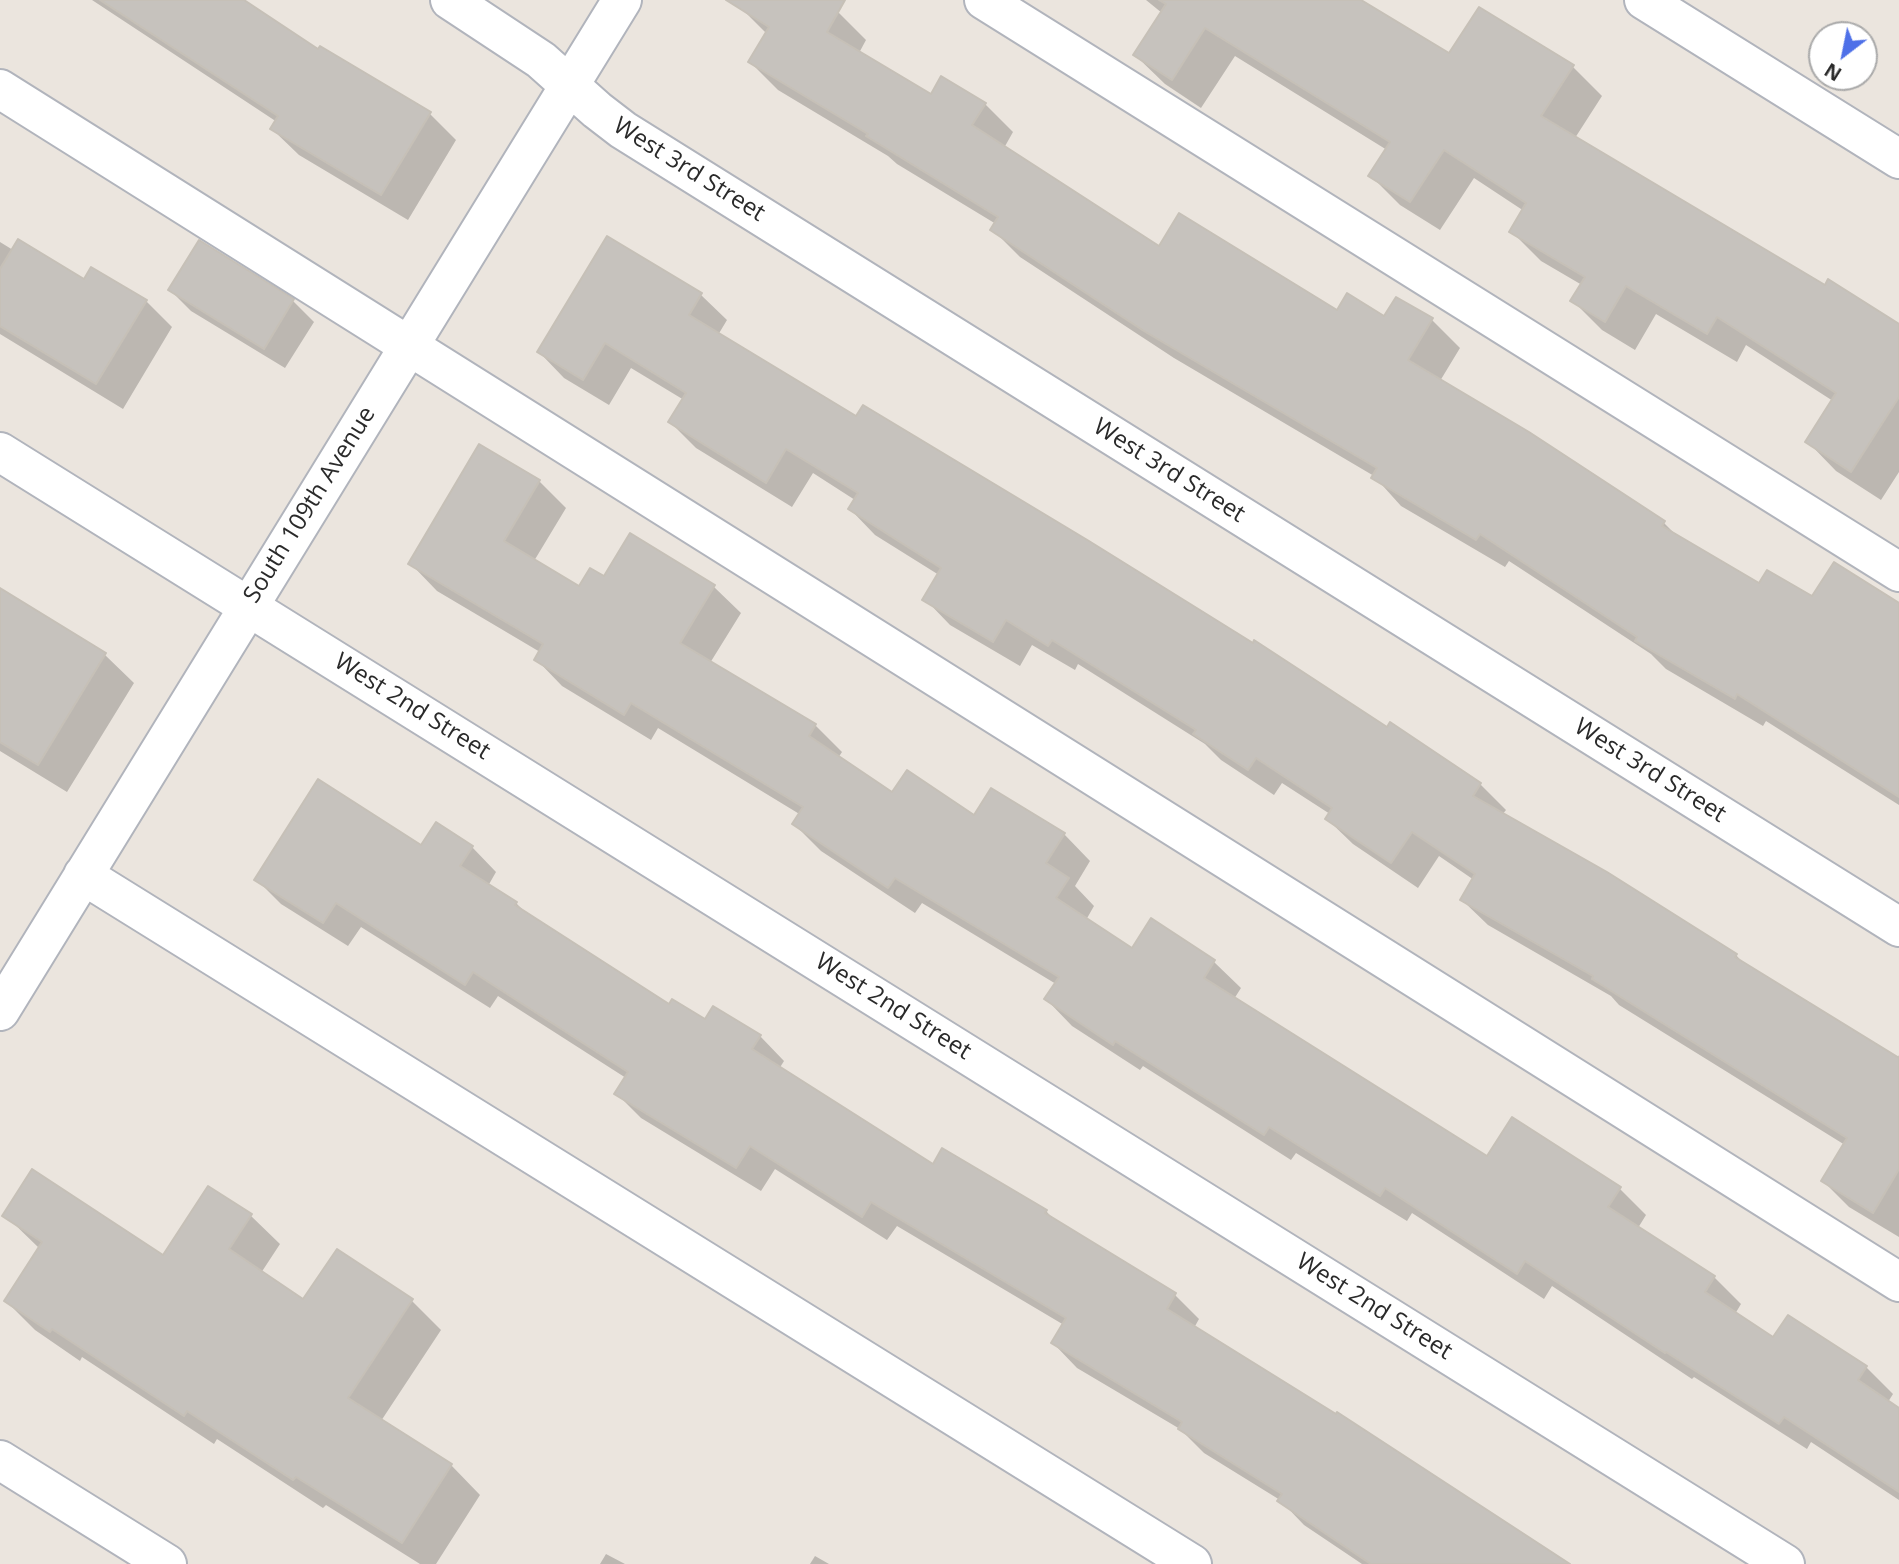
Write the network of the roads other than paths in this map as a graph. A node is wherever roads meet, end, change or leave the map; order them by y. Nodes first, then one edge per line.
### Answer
1 (450, 0) edge
2 (622, 0) edge
3 (985, 0) edge
4 (1644, 0) edge
5 (569, 86) junction
6 (0, 89) edge
7 (1899, 159) edge
8 (409, 347) junction
9 (0, 452) edge
10 (1899, 572) edge
11 (248, 605) junction
12 (83, 875) junction
13 (1899, 927) edge
14 (0, 1011) edge
15 (1899, 1282) edge
16 (0, 1460) edge
17 (167, 1564) edge
18 (1192, 1564) edge
19 (1785, 1564) edge

1 - 5 street, West 3rd Street
2 - 5 street, South 109th Avenue
3 - 10 street
4 - 7 street
5 - 8 street, South 109th Avenue
5 - 13 street, West 3rd Street
6 - 8 street
8 - 11 street, South 109th Avenue
8 - 15 street
9 - 11 street, West 2nd Street
11 - 12 street, South 109th Avenue
11 - 19 street, West 2nd Street
12 - 14 street, South 109th Avenue
12 - 18 street
16 - 17 street

